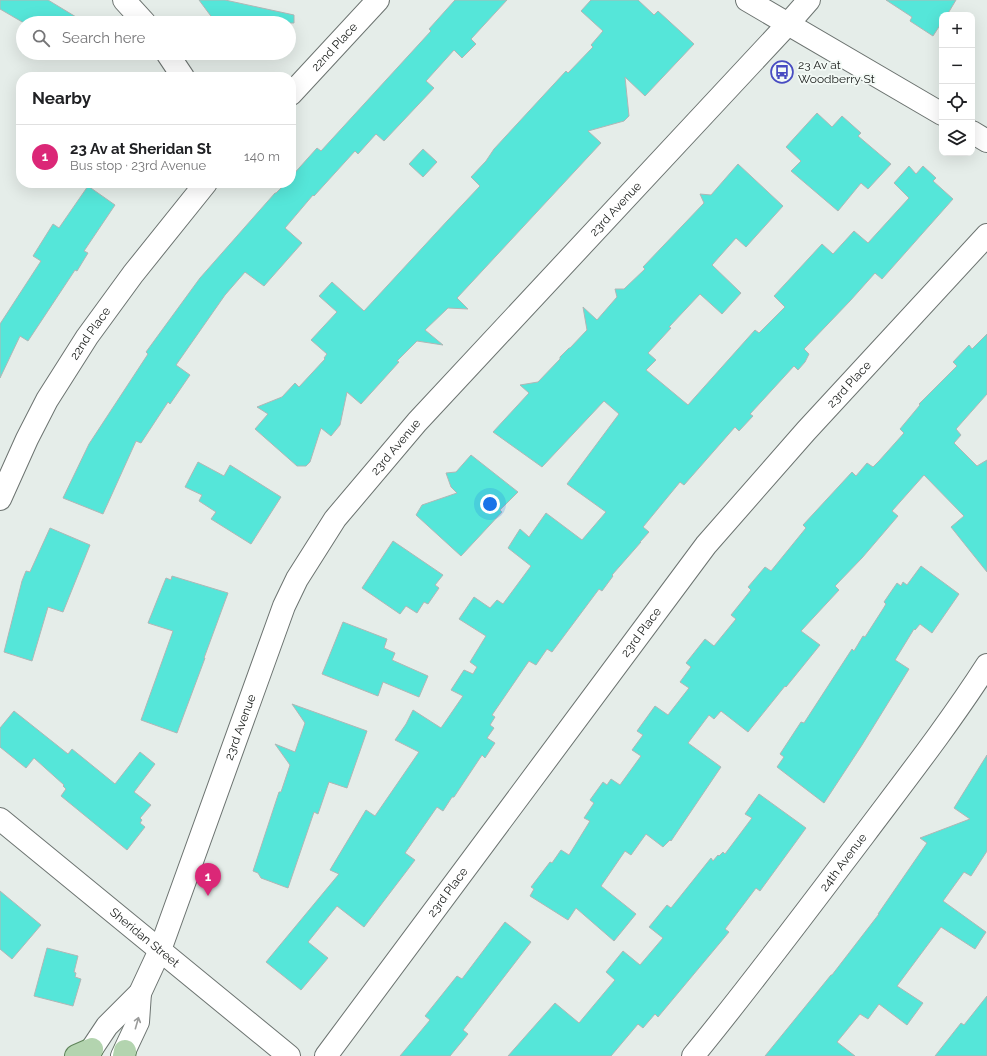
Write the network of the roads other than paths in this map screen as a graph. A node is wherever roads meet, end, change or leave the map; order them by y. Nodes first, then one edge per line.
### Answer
1 (124, 0) edge
2 (378, 0) edge
3 (747, 0) edge
4 (809, 0) edge
5 (139, 16) edge
6 (788, 24) junction
7 (172, 60) edge
8 (180, 72) edge
9 (296, 89) edge
10 (939, 112) edge
11 (975, 134) edge
12 (987, 141) edge
13 (202, 188) edge
14 (987, 235) edge
15 (0, 499) edge
16 (987, 665) edge
17 (0, 819) edge
18 (160, 950) junction
19 (140, 994) junction
20 (85, 1054) edge
21 (124, 1054) edge
22 (289, 1056) edge
23 (326, 1056) edge
24 (693, 1056) edge

1 - 5 street
2 - 9 street, 22nd Place
3 - 6 street
4 - 6 street, 23rd Avenue
6 - 10 street
6 - 18 street, 23rd Avenue
7 - 8 street
11 - 12 street
13 - 15 street, 22nd Place
14 - 23 street, 23rd Place
16 - 24 street, 24th Avenue
17 - 18 street, Sheridan Street
18 - 19 street, 23rd Avenue
18 - 22 street, Sheridan Street
19 - 20 street, 23rd Avenue
21 -> 19 street, 23rd Avenue

